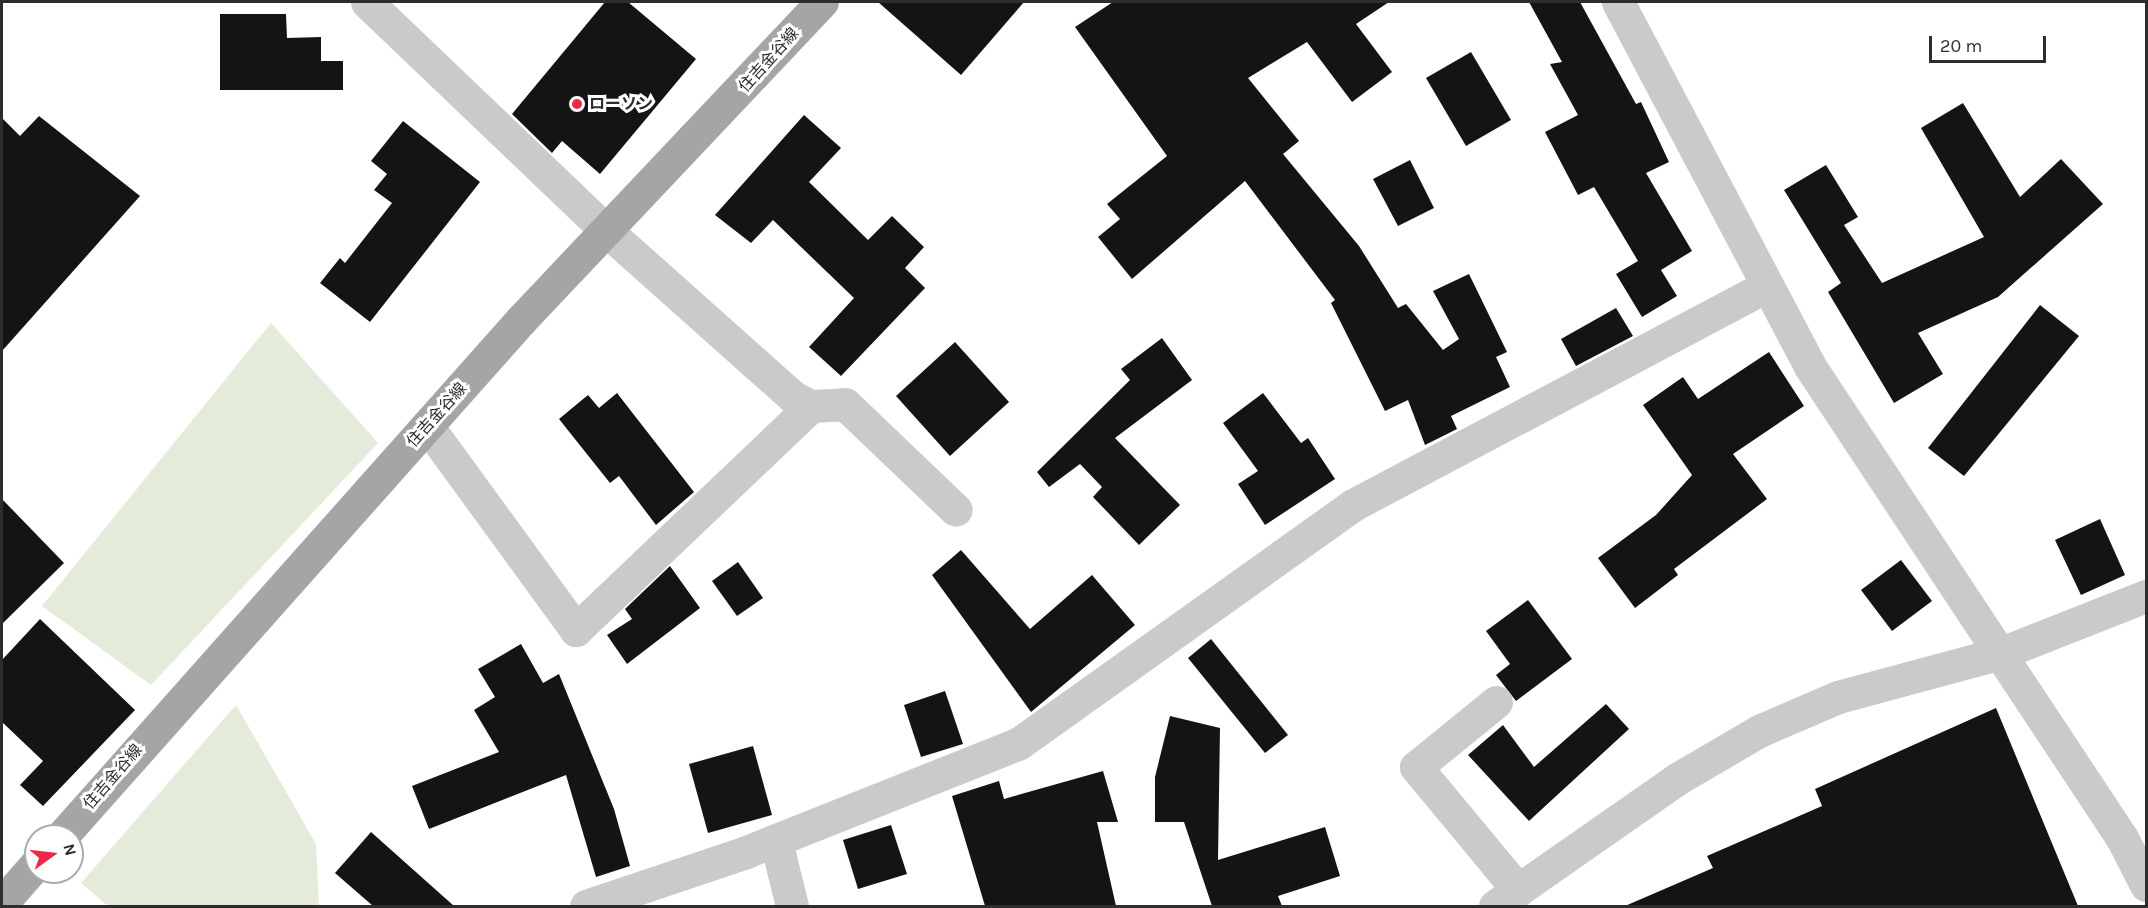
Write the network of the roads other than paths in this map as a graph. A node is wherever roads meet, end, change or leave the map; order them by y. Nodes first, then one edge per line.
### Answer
1 (367, 2) edge
2 (822, 2) edge
3 (1618, 2) edge
4 (608, 232) junction
5 (1767, 286) junction
6 (811, 406) junction
7 (428, 426) junction
8 (956, 510) dead end
9 (2146, 596) edge
10 (2001, 653) junction
11 (1496, 702) dead end
12 (73, 824) edge
13 (776, 840) junction
14 (24, 878) edge
15 (2146, 885) edge
16 (642, 897) edge
17 (1507, 898) edge
18 (2, 903) edge
19 (586, 906) edge
20 (792, 906) edge

1 - 4 street
2 - 4 main road, 住吉金谷線
3 - 5 street
4 - 6 street
4 - 7 main road, 住吉金谷線
5 - 10 street
5 - 13 street
6 - 7 street
6 - 8 street
7 - 12 main road, 住吉金谷線
9 - 10 street
10 - 15 street
10 - 17 street
11 - 17 street
13 - 16 street
13 - 20 street
14 - 18 main road
16 - 19 street

